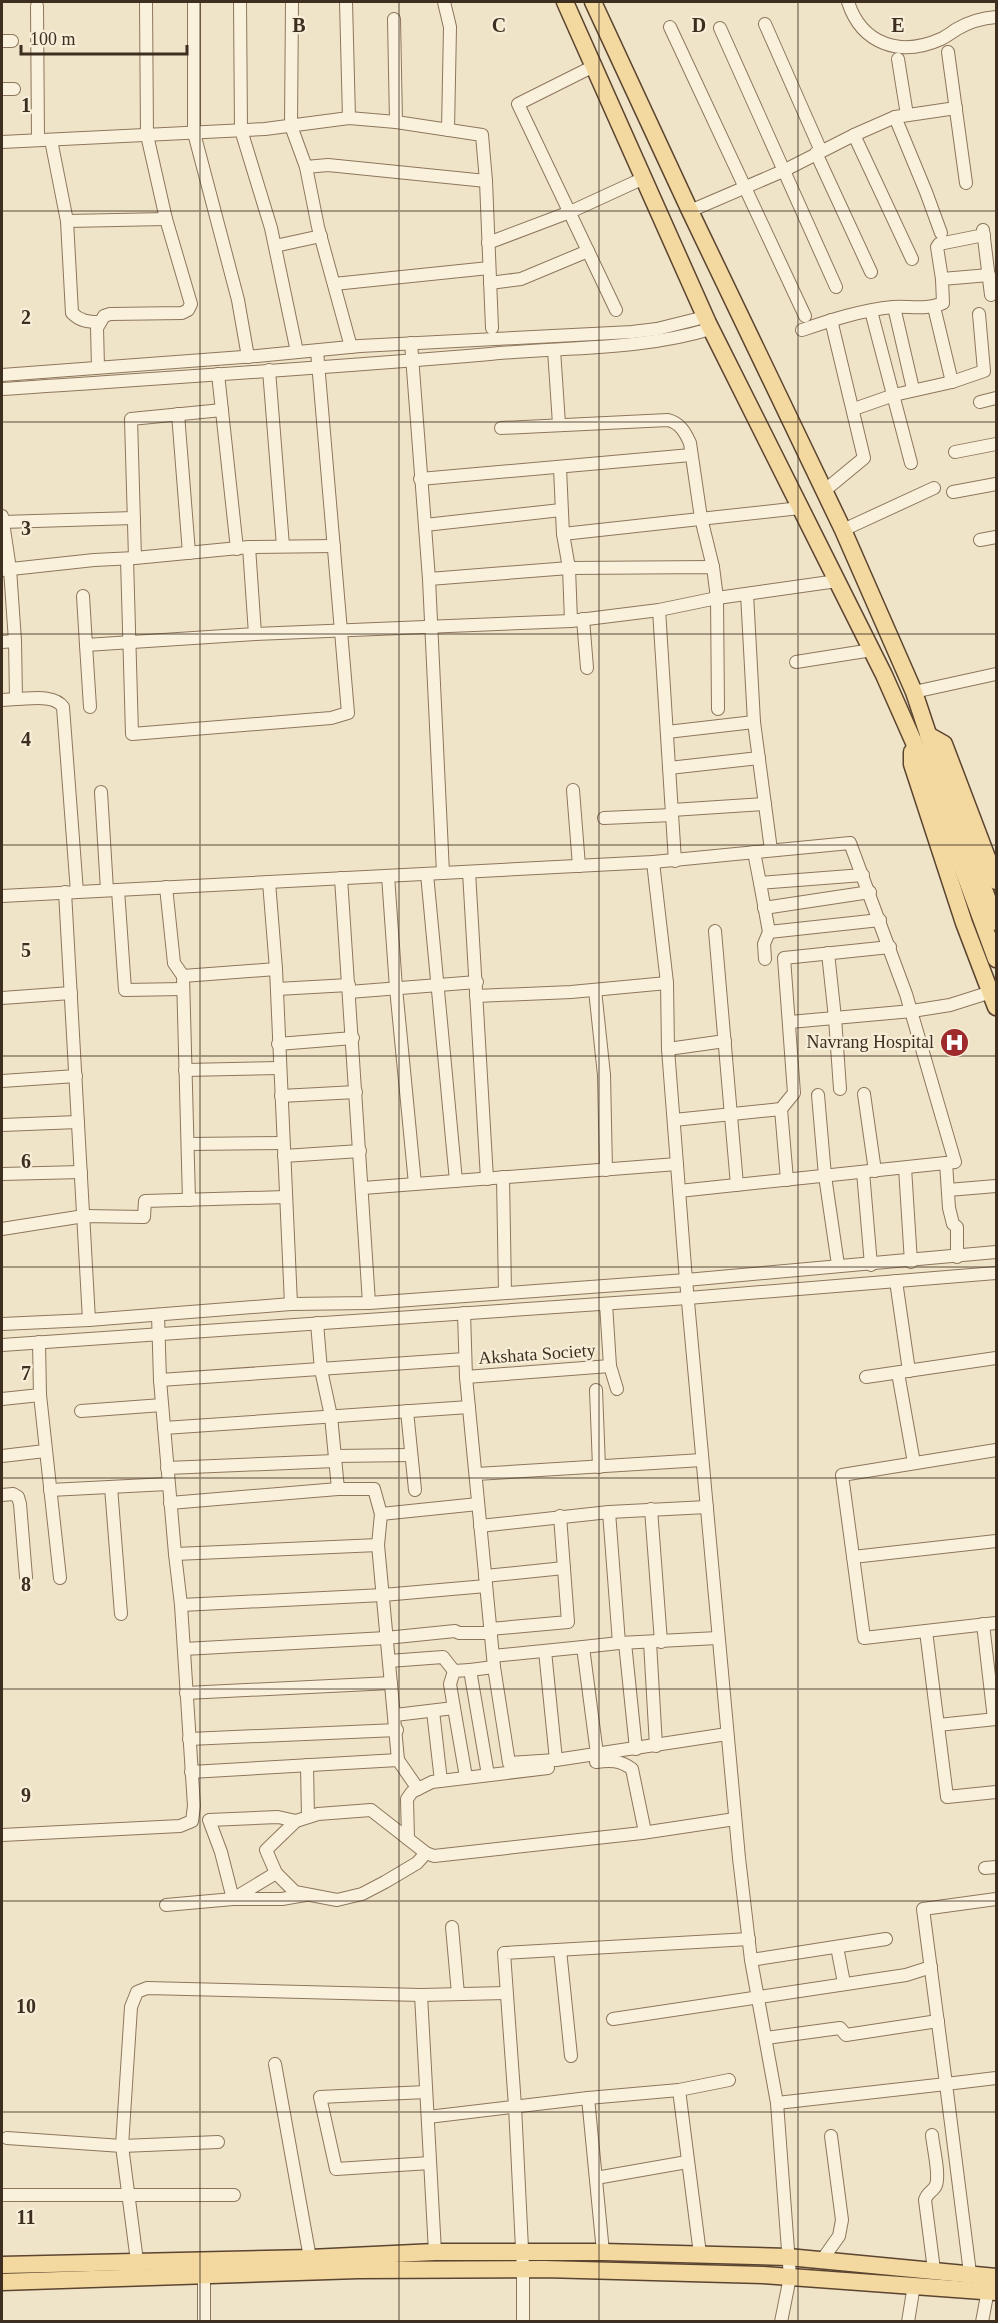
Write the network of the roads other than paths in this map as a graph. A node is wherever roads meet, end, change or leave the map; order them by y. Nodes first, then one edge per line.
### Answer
1 (146, 2) edge
2 (194, 2) edge
3 (240, 2) edge
4 (292, 2) edge
5 (346, 2) edge
6 (444, 2) edge
7 (565, 2) edge
8 (593, 2) edge
9 (848, 2) edge
10 (37, 6) dead end
11 (996, 17) edge
12 (394, 19) dead end
13 (765, 24) dead end
14 (670, 27) dead end
15 (720, 28) dead end
16 (948, 51) dead end
17 (898, 59) dead end
18 (594, 66) junction
19 (956, 108) junction
20 (901, 116) junction
21 (349, 118) junction
22 (396, 122) junction
23 (291, 126) junction
24 (241, 130) junction
25 (448, 130) junction
26 (194, 133) junction
27 (147, 135) junction
28 (854, 135) junction
29 (45, 140) junction
30 (2, 142) edge
31 (819, 152) junction
32 (306, 166) junction
33 (783, 171) junction
34 (644, 178) junction
35 (486, 181) junction
36 (966, 183) dead end
37 (744, 188) junction
38 (690, 211) junction
39 (570, 212) junction
40 (166, 219) junction
41 (68, 221) junction
42 (941, 233) dead end
43 (321, 236) junction
44 (488, 243) junction
45 (275, 246) junction
46 (588, 251) junction
47 (912, 259) dead end
48 (489, 268) junction
49 (871, 272) dead end
50 (988, 275) junction
51 (942, 279) junction
52 (490, 283) junction
53 (334, 284) junction
54 (836, 287) dead end
55 (991, 294) dead end
56 (894, 307) junction
57 (934, 307) junction
58 (616, 310) dead end
59 (871, 311) junction
60 (979, 314) dead end
61 (805, 316) dead end
62 (831, 320) junction
63 (99, 322) junction
64 (708, 323) junction
65 (492, 328) dead end
66 (802, 330) dead end
67 (411, 344) junction
68 (351, 347) junction
69 (554, 350) junction
70 (317, 351) junction
71 (297, 352) junction
72 (248, 357) junction
73 (412, 362) junction
74 (98, 367) junction
75 (318, 367) junction
76 (269, 370) junction
77 (218, 374) junction
78 (2, 375) edge
79 (952, 382) junction
80 (2, 389) edge
81 (913, 389) junction
82 (894, 395) junction
83 (996, 398) edge
84 (980, 402) dead end
85 (222, 410) junction
86 (854, 410) junction
87 (178, 414) junction
88 (559, 424) junction
89 (501, 428) dead end
90 (996, 444) edge
91 (955, 452) dead end
92 (691, 455) junction
93 (911, 463) dead end
94 (560, 468) junction
95 (420, 479) junction
96 (996, 484) edge
97 (934, 488) dead end
98 (824, 491) junction
99 (953, 492) dead end
100 (800, 508) junction
101 (561, 510) junction
102 (2, 516) edge
103 (134, 518) junction
104 (701, 518) junction
105 (2, 522) edge
106 (425, 525) junction
107 (843, 530) junction
108 (563, 534) junction
109 (996, 537) edge
110 (980, 540) dead end
111 (283, 546) junction
112 (334, 546) junction
113 (243, 548) junction
114 (189, 553) junction
115 (131, 558) junction
116 (713, 567) junction
117 (569, 568) junction
118 (6, 570) edge
119 (429, 579) junction
120 (837, 581) junction
121 (747, 594) junction
122 (83, 596) dead end
123 (717, 598) junction
124 (659, 610) junction
125 (577, 620) junction
126 (430, 628) junction
127 (342, 631) junction
128 (255, 634) junction
129 (15, 641) junction
130 (130, 641) junction
131 (2, 642) edge
132 (86, 645) junction
133 (872, 651) junction
134 (796, 662) dead end
135 (587, 668) dead end
136 (996, 674) edge
137 (914, 692) junction
138 (16, 699) junction
139 (2, 700) edge
140 (90, 707) dead end
141 (718, 709) dead end
142 (754, 722) junction
143 (667, 732) junction
144 (920, 738) junction
145 (759, 758) junction
146 (669, 768) junction
147 (933, 770) junction
148 (573, 790) dead end
149 (101, 792) dead end
150 (765, 804) junction
151 (672, 813) junction
152 (604, 818) dead end
153 (771, 850) junction
154 (754, 852) junction
155 (675, 861) junction
156 (653, 862) junction
157 (579, 866) junction
158 (469, 872) junction
159 (443, 873) junction
160 (427, 874) junction
161 (863, 875) junction
162 (388, 876) junction
163 (341, 878) junction
164 (996, 881) edge
165 (269, 882) junction
166 (760, 884) junction
167 (165, 887) junction
168 (112, 890) junction
169 (71, 892) junction
170 (870, 892) junction
171 (2, 896) edge
172 (764, 908) junction
173 (880, 920) junction
174 (996, 922) edge
175 (715, 931) dead end
176 (769, 932) junction
177 (890, 947) junction
178 (828, 953) junction
179 (765, 959) dead end
180 (996, 959) edge
181 (276, 969) junction
182 (182, 982) junction
183 (477, 982) junction
184 (667, 983) junction
185 (438, 985) junction
186 (349, 988) junction
187 (396, 988) junction
188 (277, 989) junction
189 (595, 990) junction
190 (71, 993) junction
191 (476, 996) junction
192 (2, 998) edge
193 (994, 1000) edge
194 (912, 1011) junction
195 (835, 1018) junction
196 (790, 1022) junction
197 (353, 1038) junction
198 (725, 1041) junction
199 (278, 1044) junction
200 (668, 1048) junction
201 (279, 1068) junction
202 (185, 1070) junction
203 (76, 1076) junction
204 (2, 1081) edge
205 (840, 1089) dead end
206 (356, 1092) junction
207 (864, 1094) dead end
208 (818, 1095) dead end
209 (281, 1096) junction
210 (781, 1109) junction
211 (732, 1114) junction
212 (674, 1120) junction
213 (78, 1122) junction
214 (2, 1125) edge
215 (283, 1143) junction
216 (188, 1144) junction
217 (360, 1151) junction
218 (284, 1156) junction
219 (946, 1163) junction
220 (677, 1164) junction
221 (905, 1168) junction
222 (606, 1170) junction
223 (869, 1171) junction
224 (81, 1172) junction
225 (2, 1174) edge
226 (825, 1176) junction
227 (503, 1178) junction
228 (487, 1179) junction
229 (787, 1180) junction
230 (456, 1181) junction
231 (416, 1184) junction
232 (737, 1185) junction
233 (996, 1186) edge
234 (363, 1188) junction
235 (948, 1190) junction
236 (679, 1191) junction
237 (286, 1197) junction
238 (189, 1200) junction
239 (84, 1216) junction
240 (2, 1229) edge
241 (996, 1252) edge
242 (957, 1257) junction
243 (911, 1262) junction
244 (838, 1265) junction
245 (871, 1265) junction
246 (996, 1273) edge
247 (686, 1280) junction
248 (897, 1281) junction
249 (505, 1292) junction
250 (688, 1298) junction
251 (369, 1303) junction
252 (291, 1304) junction
253 (606, 1304) junction
254 (464, 1313) junction
255 (158, 1315) junction
256 (89, 1320) junction
257 (317, 1323) junction
258 (2, 1324) edge
259 (159, 1334) junction
260 (39, 1342) junction
261 (2, 1345) edge
262 (996, 1358) edge
263 (465, 1359) junction
264 (610, 1366) junction
265 (321, 1370) junction
266 (903, 1372) junction
267 (466, 1377) junction
268 (866, 1377) dead end
269 (160, 1380) junction
270 (617, 1389) dead end
271 (596, 1390) dead end
272 (40, 1395) junction
273 (2, 1399) edge
274 (162, 1405) junction
275 (469, 1407) junction
276 (81, 1411) dead end
277 (407, 1411) junction
278 (331, 1416) junction
279 (164, 1428) junction
280 (996, 1450) edge
281 (45, 1451) junction
282 (411, 1455) junction
283 (2, 1456) edge
284 (335, 1459) junction
285 (702, 1460) junction
286 (914, 1463) junction
287 (599, 1467) junction
288 (167, 1468) junction
289 (476, 1474) junction
290 (168, 1484) junction
291 (111, 1487) junction
292 (338, 1489) junction
293 (50, 1490) junction
294 (415, 1490) dead end
295 (2, 1495) edge
296 (170, 1503) junction
297 (478, 1504) junction
298 (707, 1507) junction
299 (651, 1509) junction
300 (609, 1512) junction
301 (381, 1514) junction
302 (560, 1516) junction
303 (480, 1526) junction
304 (996, 1541) edge
305 (378, 1545) junction
306 (175, 1554) junction
307 (853, 1557) junction
308 (564, 1568) junction
309 (26, 1577) dead end
310 (60, 1578) dead end
311 (486, 1581) junction
312 (382, 1595) junction
313 (181, 1605) junction
314 (121, 1614) dead end
315 (996, 1623) edge
316 (983, 1624) junction
317 (490, 1631) junction
318 (926, 1631) junction
319 (387, 1638) junction
320 (718, 1638) junction
321 (655, 1642) junction
322 (622, 1643) junction
323 (583, 1647) junction
324 (184, 1649) junction
325 (545, 1651) junction
326 (389, 1661) junction
327 (493, 1662) junction
328 (470, 1670) junction
329 (453, 1671) junction
330 (391, 1683) junction
331 (186, 1693) junction
332 (454, 1708) junction
333 (433, 1711) junction
334 (395, 1715) junction
335 (995, 1719) edge
336 (938, 1725) junction
337 (397, 1730) junction
338 (727, 1734) junction
339 (189, 1739) junction
340 (656, 1746) junction
341 (636, 1749) junction
342 (597, 1754) junction
343 (398, 1760) junction
344 (556, 1760) junction
345 (307, 1765) junction
346 (191, 1772) junction
347 (488, 1775) junction
348 (466, 1778) junction
349 (441, 1781) junction
350 (418, 1789) junction
351 (996, 1792) edge
352 (194, 1806) junction
353 (302, 1819) junction
354 (735, 1819) junction
355 (209, 1820) junction
356 (645, 1832) junction
357 (2, 1835) edge
358 (408, 1839) junction
359 (426, 1853) junction
360 (276, 1874) junction
361 (306, 1895) junction
362 (233, 1899) junction
363 (996, 1899) edge
364 (166, 1905) dead end
365 (452, 1927) dead end
366 (749, 1939) junction
367 (886, 1939) dead end
368 (837, 1947) junction
369 (560, 1950) junction
370 (751, 1960) junction
371 (931, 1967) junction
372 (844, 1983) junction
373 (506, 1993) junction
374 (458, 1994) junction
375 (421, 1995) junction
376 (758, 1997) junction
377 (613, 2019) dead end
378 (938, 2022) junction
379 (766, 2038) junction
380 (571, 2056) dead end
381 (275, 2064) dead end
382 (996, 2078) edge
383 (729, 2080) dead end
384 (946, 2084) junction
385 (679, 2090) junction
386 (426, 2092) junction
387 (588, 2098) junction
388 (777, 2103) junction
389 (515, 2106) junction
390 (428, 2117) junction
391 (932, 2135) dead end
392 (831, 2136) dead end
393 (7, 2138) dead end
394 (218, 2142) dead end
395 (122, 2146) junction
396 (687, 2162) junction
397 (430, 2163) junction
398 (596, 2178) junction
399 (128, 2194) junction
400 (2, 2195) edge
401 (234, 2195) dead end
402 (522, 2251) junction
403 (435, 2252) junction
404 (603, 2252) junction
405 (700, 2254) junction
406 (788, 2257) junction
407 (822, 2259) junction
408 (2, 2265) edge
409 (308, 2265) junction
410 (204, 2267) junction
411 (138, 2269) junction
412 (523, 2269) junction
413 (934, 2270) junction
414 (970, 2273) junction
415 (790, 2277) junction
416 (2, 2282) edge
417 (914, 2285) junction
418 (994, 2286) edge
419 (204, 2322) edge
420 (523, 2322) edge
421 (780, 2322) edge
422 (908, 2322) edge
423 (981, 2322) edge

1 - 27 street
2 - 26 street
3 - 24 street
4 - 23 street
5 - 21 street
6 - 25 street
7 - 18 main road
8 - 38 main road
9 - 11 street
10 - 29 street
12 - 22 street
13 - 31 street
14 - 37 street
15 - 33 street
16 - 19 street
17 - 20 street
18 - 34 main road
18 - 39 street
19 - 20 street
19 - 36 street
20 - 28 street
20 - 42 street
21 - 22 street
21 - 23 street
22 - 25 street
23 - 24 street
23 - 32 street
24 - 26 street
24 - 45 street
25 - 35 street
26 - 27 street
26 - 72 street
27 - 29 street
27 - 40 street
28 - 31 street
28 - 47 street
29 - 30 street
29 - 41 street
31 - 33 street
31 - 49 street
32 - 35 street
32 - 43 street
33 - 37 street
33 - 54 street
34 - 39 street
34 - 64 main road
35 - 44 street
37 - 38 street
37 - 61 street
38 - 98 main road
39 - 44 street
39 - 46 street
40 - 41 street
40 - 63 street
41 - 63 street
43 - 45 street
43 - 53 street
44 - 48 street
45 - 71 street
46 - 52 street
46 - 58 street
48 - 52 street
48 - 53 street
50 - 51 street
50 - 51 street
50 - 55 street
51 - 57 street
52 - 65 street
53 - 68 street
56 - 57 street
56 - 59 street
56 - 81 street
57 - 79 street
59 - 62 street
59 - 82 street
60 - 79 street
62 - 66 street
62 - 86 street
63 - 74 street
64 - 67 street
64 - 69 street
64 - 100 main road
67 - 68 street
67 - 73 street
68 - 70 street
69 - 73 street
69 - 88 street
70 - 71 street
70 - 75 street
71 - 72 street
72 - 74 street
73 - 75 street
73 - 95 street
74 - 78 street
75 - 76 street
75 - 112 street
76 - 77 street
76 - 111 street
77 - 80 street
77 - 85 street
79 - 81 street
81 - 82 street
82 - 86 street
82 - 93 street
83 - 84 street
85 - 87 street
85 - 113 street
86 - 98 street
87 - 103 street
87 - 114 street
88 - 89 street
88 - 92 street
90 - 91 street
92 - 94 street
92 - 104 street
94 - 95 street
94 - 101 street
95 - 106 street
96 - 99 street
97 - 107 street
98 - 107 main road
100 - 104 street
100 - 120 main road
101 - 106 street
101 - 108 street
102 - 105 street
103 - 105 street
103 - 115 street
104 - 108 street
104 - 116 street
105 - 118 street
106 - 119 street
107 - 137 main road
108 - 117 street
109 - 110 street
111 - 112 street
111 - 113 street
112 - 127 street
113 - 114 street
113 - 128 street
114 - 115 street
115 - 118 street
115 - 130 street
116 - 117 street
116 - 123 street
117 - 119 street
117 - 125 street
118 - 129 street
119 - 126 street
120 - 121 street
120 - 133 main road
121 - 123 street
121 - 142 street
122 - 132 street
123 - 124 street
123 - 141 street
124 - 125 street
124 - 143 street
125 - 126 street
125 - 135 street
126 - 127 street
126 - 159 street
127 - 128 street
127 - 130 street
128 - 130 street
129 - 131 street
129 - 138 street
130 - 132 street
132 - 140 street
133 - 134 street
133 - 144 main road
136 - 137 street
137 - 144 main road
138 - 139 street
138 - 169 street
142 - 143 street
142 - 145 street
143 - 146 street
144 - 147 main road
144 - 164 main road
144 - 193 main road
145 - 146 street
145 - 150 street
146 - 151 street
147 - 174 main road
147 - 180 main road
148 - 157 street
149 - 168 street
150 - 151 street
150 - 153 street
151 - 152 street
151 - 155 street
153 - 154 street
153 - 161 street
154 - 155 street
154 - 166 street
155 - 156 street
156 - 157 street
156 - 184 street
157 - 158 street
158 - 159 street
158 - 183 street
159 - 160 street
160 - 162 street
160 - 185 street
161 - 166 street
161 - 170 street
162 - 163 street
162 - 187 street
163 - 165 street
163 - 186 street
165 - 167 street
165 - 181 street
166 - 172 street
167 - 168 street
167 - 182 street
168 - 169 street
168 - 182 street
169 - 171 street
169 - 190 street
170 - 172 street
170 - 173 street
172 - 176 street
173 - 176 street
173 - 177 street
175 - 198 street
176 - 179 street
177 - 178 street
177 - 194 street
178 - 195 street
178 - 196 street
181 - 182 street
181 - 188 street
182 - 202 street
183 - 185 street
183 - 191 street
184 - 189 street
184 - 200 street
185 - 187 street
185 - 230 street
186 - 187 street
186 - 188 street
186 - 197 street
187 - 231 street
188 - 199 street
189 - 191 street
189 - 222 street
190 - 192 street
190 - 203 street
191 - 228 street
193 - 194 street
194 - 195 street
194 - 219 street
195 - 196 street
195 - 205 street
196 - 210 street
197 - 199 street
197 - 206 street
198 - 200 street
198 - 211 street
199 - 201 street
200 - 212 street
201 - 202 street
201 - 209 street
202 - 216 street
203 - 204 street
203 - 213 street
206 - 209 street
206 - 217 street
207 - 223 street
208 - 226 street
209 - 215 street
210 - 211 street
210 - 229 street
211 - 212 street
211 - 232 street
212 - 220 street
213 - 214 street
213 - 224 street
215 - 216 street
215 - 218 street
216 - 238 street
217 - 218 street
217 - 234 street
218 - 237 street
219 - 221 street
219 - 235 street
220 - 222 street
220 - 236 street
221 - 223 street
221 - 243 street
222 - 227 street
223 - 226 street
223 - 245 street
224 - 225 street
224 - 239 street
226 - 229 street
226 - 244 street
227 - 228 street
227 - 249 street
228 - 230 street
229 - 232 street
230 - 231 street
231 - 234 street
232 - 236 street
233 - 235 street
234 - 251 street
235 - 242 street
236 - 247 street
237 - 238 street
237 - 252 street
238 - 239 street
239 - 240 street
239 - 256 street
241 - 242 street
242 - 243 street
243 - 245 street
244 - 245 street
244 - 247 street
246 - 248 street
247 - 249 street
247 - 250 street
248 - 250 street
248 - 266 street
249 - 251 street
250 - 253 street
250 - 285 street
251 - 252 street
252 - 255 street
253 - 254 street
253 - 264 street
254 - 257 street
254 - 263 street
255 - 256 street
255 - 259 street
256 - 258 street
257 - 259 street
257 - 265 street
259 - 260 street
259 - 269 street
260 - 261 street
260 - 272 street
262 - 266 street
263 - 265 street
263 - 267 street
264 - 267 street, Akshata Society
264 - 270 street
265 - 269 street
265 - 278 street
266 - 268 street
266 - 286 street
267 - 275 street
269 - 274 street
271 - 287 street
272 - 273 street
272 - 281 street
274 - 276 street
274 - 279 street
275 - 277 street
275 - 289 street
277 - 278 street
277 - 282 street
278 - 279 street
278 - 284 street
279 - 288 street
280 - 286 street
281 - 283 street
281 - 293 street
282 - 284 street
282 - 294 street
284 - 288 street
284 - 292 street
285 - 287 street
285 - 298 street
286 - 307 street
287 - 289 street
288 - 290 street
289 - 297 street
290 - 291 street
290 - 296 street
291 - 293 street
291 - 314 street
292 - 296 street
292 - 301 street
293 - 310 street
295 - 309 street
296 - 306 street
297 - 301 street
297 - 303 street
298 - 299 street
298 - 320 street
299 - 300 street
299 - 321 street
300 - 302 street
300 - 322 street
301 - 305 street
302 - 303 street
302 - 308 street
303 - 311 street
304 - 307 street
305 - 306 street
305 - 312 street
306 - 313 street
307 - 318 street
308 - 311 street
308 - 317 street
311 - 312 street
311 - 317 street
312 - 313 street
312 - 319 street
313 - 324 street
315 - 316 street
316 - 318 street
316 - 335 street
317 - 319 street
317 - 327 street
318 - 336 street
319 - 324 street
319 - 326 street
320 - 321 street
320 - 338 street
321 - 322 street
321 - 340 street
322 - 323 street
322 - 341 street
323 - 325 street
323 - 342 street
324 - 331 street
325 - 327 street
325 - 344 street
326 - 329 street
326 - 330 street
327 - 328 street
327 - 344 street
328 - 329 street
328 - 347 street
329 - 332 street
330 - 331 street
330 - 334 street
331 - 339 street
332 - 333 street
332 - 348 street
333 - 334 street
333 - 349 street
334 - 337 street
335 - 336 street
336 - 351 street
337 - 339 street
337 - 343 street
338 - 340 street
338 - 354 street
339 - 346 street
340 - 341 street
341 - 342 street
342 - 344 street
343 - 345 street
343 - 350 street
345 - 346 street
345 - 353 street
346 - 352 street
347 - 348 street
347 - 356 street
348 - 349 street
349 - 350 street
350 - 358 street
352 - 355 street
352 - 357 street
353 - 355 street
353 - 358 street
353 - 360 street
354 - 356 street
354 - 366 street
355 - 362 street
356 - 359 street
358 - 359 street
359 - 361 street
360 - 361 street
360 - 362 street
361 - 362 street
362 - 364 street
363 - 371 street
365 - 374 street
366 - 369 street
366 - 370 street
367 - 368 street
368 - 370 street
368 - 372 street
369 - 373 street
369 - 380 street
370 - 376 street
371 - 372 street
371 - 378 street
372 - 376 street
373 - 374 street
373 - 389 street
374 - 375 street
375 - 386 street
375 - 395 street
376 - 377 street
376 - 379 street
378 - 379 street
378 - 384 street
379 - 388 street
381 - 409 street
382 - 384 street
383 - 385 street
384 - 388 street
384 - 414 street
385 - 387 street
385 - 396 street
386 - 390 street
386 - 397 street
387 - 389 street
387 - 398 street
388 - 406 street
389 - 390 street
389 - 402 street
390 - 397 street
391 - 413 street
392 - 407 street
393 - 395 street
394 - 395 street
395 - 399 street
396 - 398 street
396 - 405 street
397 - 403 street
398 - 404 street
399 - 400 street
399 - 401 street
399 - 411 street
402 - 403 main road
402 - 404 main road
402 - 412 street
403 - 409 main road
404 - 405 main road
405 - 406 main road
406 - 407 main road
406 - 415 street
407 - 413 main road
408 - 411 main road
409 - 410 main road
409 - 412 main road
410 - 411 main road
410 - 419 street
411 - 416 main road
412 - 415 main road
412 - 420 street
413 - 414 main road
414 - 418 main road
415 - 417 main road
415 - 421 street
417 - 418 main road
417 - 422 street
418 - 423 street

